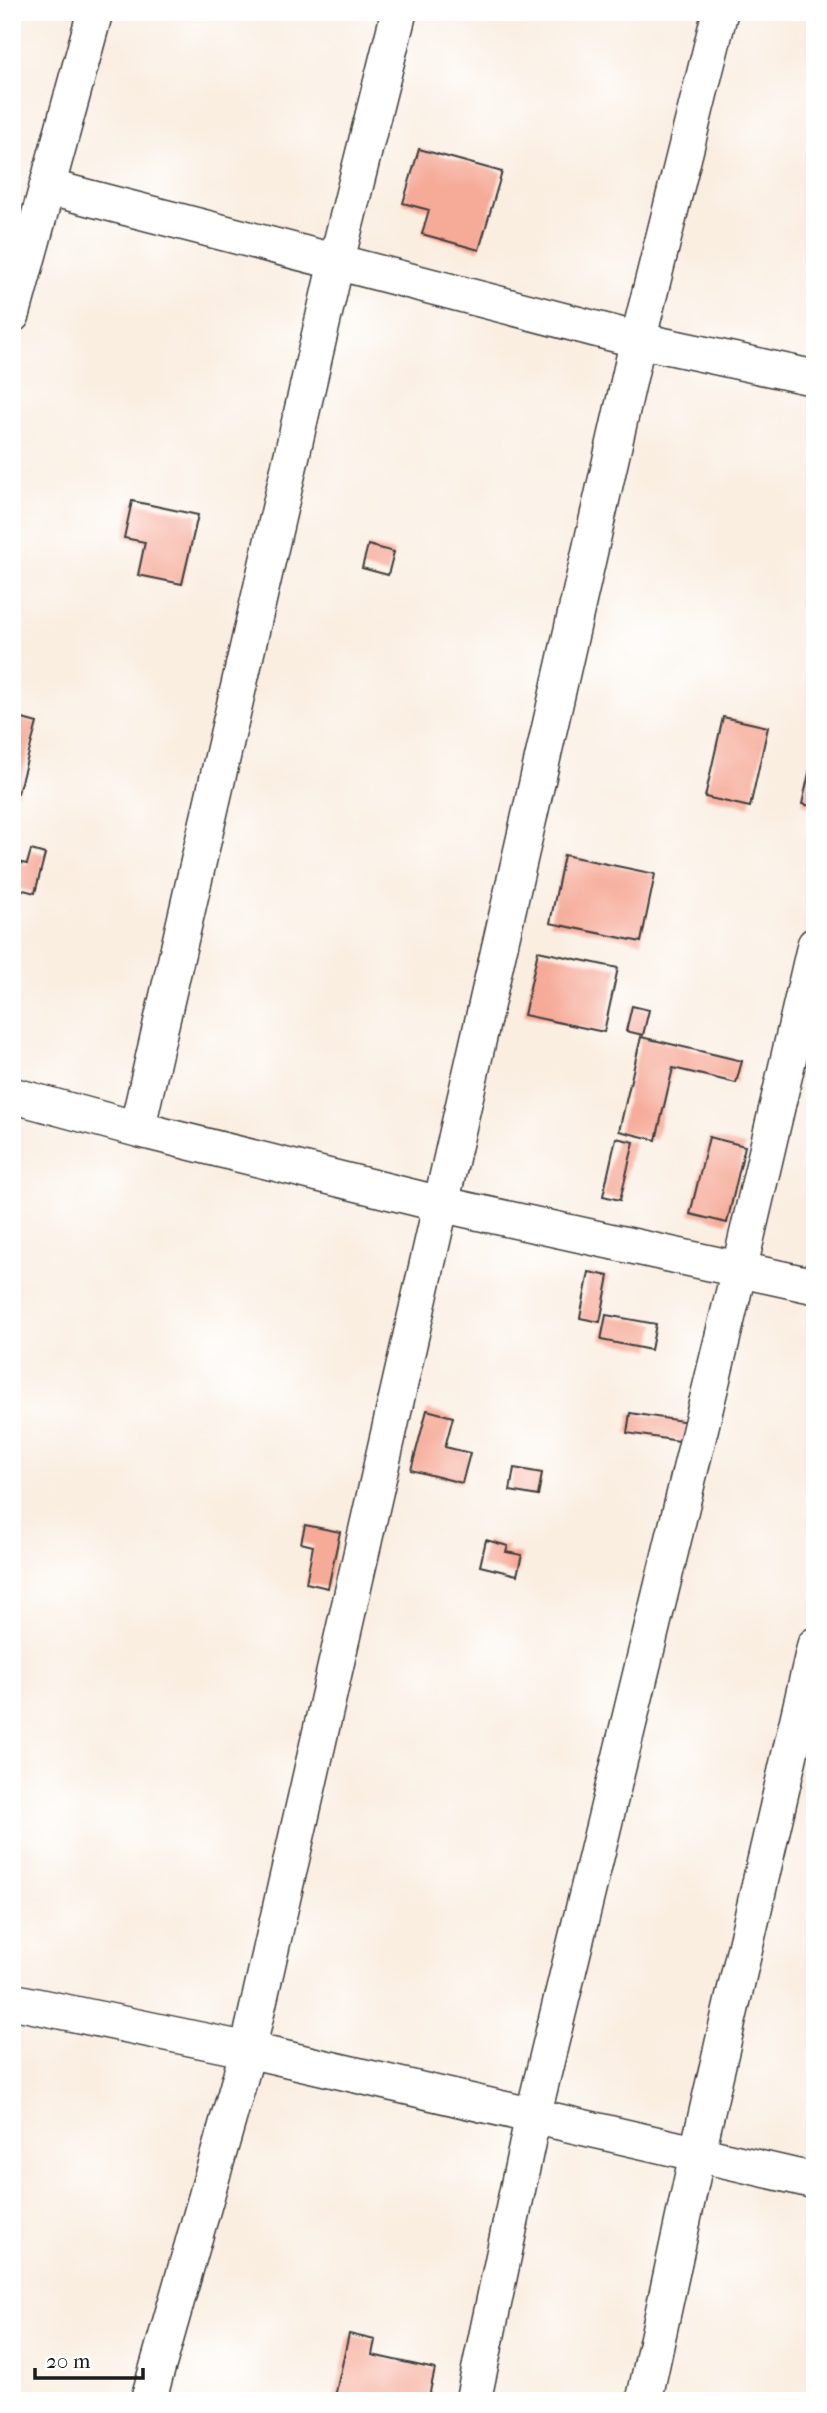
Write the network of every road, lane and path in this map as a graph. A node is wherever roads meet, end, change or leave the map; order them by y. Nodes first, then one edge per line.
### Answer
1 (95, 12) edge
2 (399, 12) edge
3 (720, 12) edge
4 (47, 187) junction
5 (336, 263) junction
6 (12, 315) edge
7 (638, 340) junction
8 (815, 379) edge
9 (815, 945) edge
10 (12, 1095) edge
11 (136, 1129) junction
12 (440, 1204) junction
13 (739, 1270) junction
14 (815, 1286) edge
15 (815, 1645) edge
16 (12, 2001) edge
17 (248, 2050) junction
18 (533, 2116) junction
19 (697, 2155) junction
20 (815, 2181) edge
21 (148, 2401) edge
22 (473, 2401) edge
23 (644, 2401) edge

1 - 4 street
2 - 5 street
3 - 7 street
4 - 5 street
4 - 6 street
5 - 7 street
5 - 11 street
7 - 8 street
7 - 12 street
9 - 13 street
10 - 11 street
11 - 12 street
12 - 13 street
12 - 17 street
13 - 14 street
13 - 18 street
15 - 19 street
16 - 17 street
17 - 18 street
17 - 21 street
18 - 19 street
18 - 22 street
19 - 20 street
19 - 23 street

